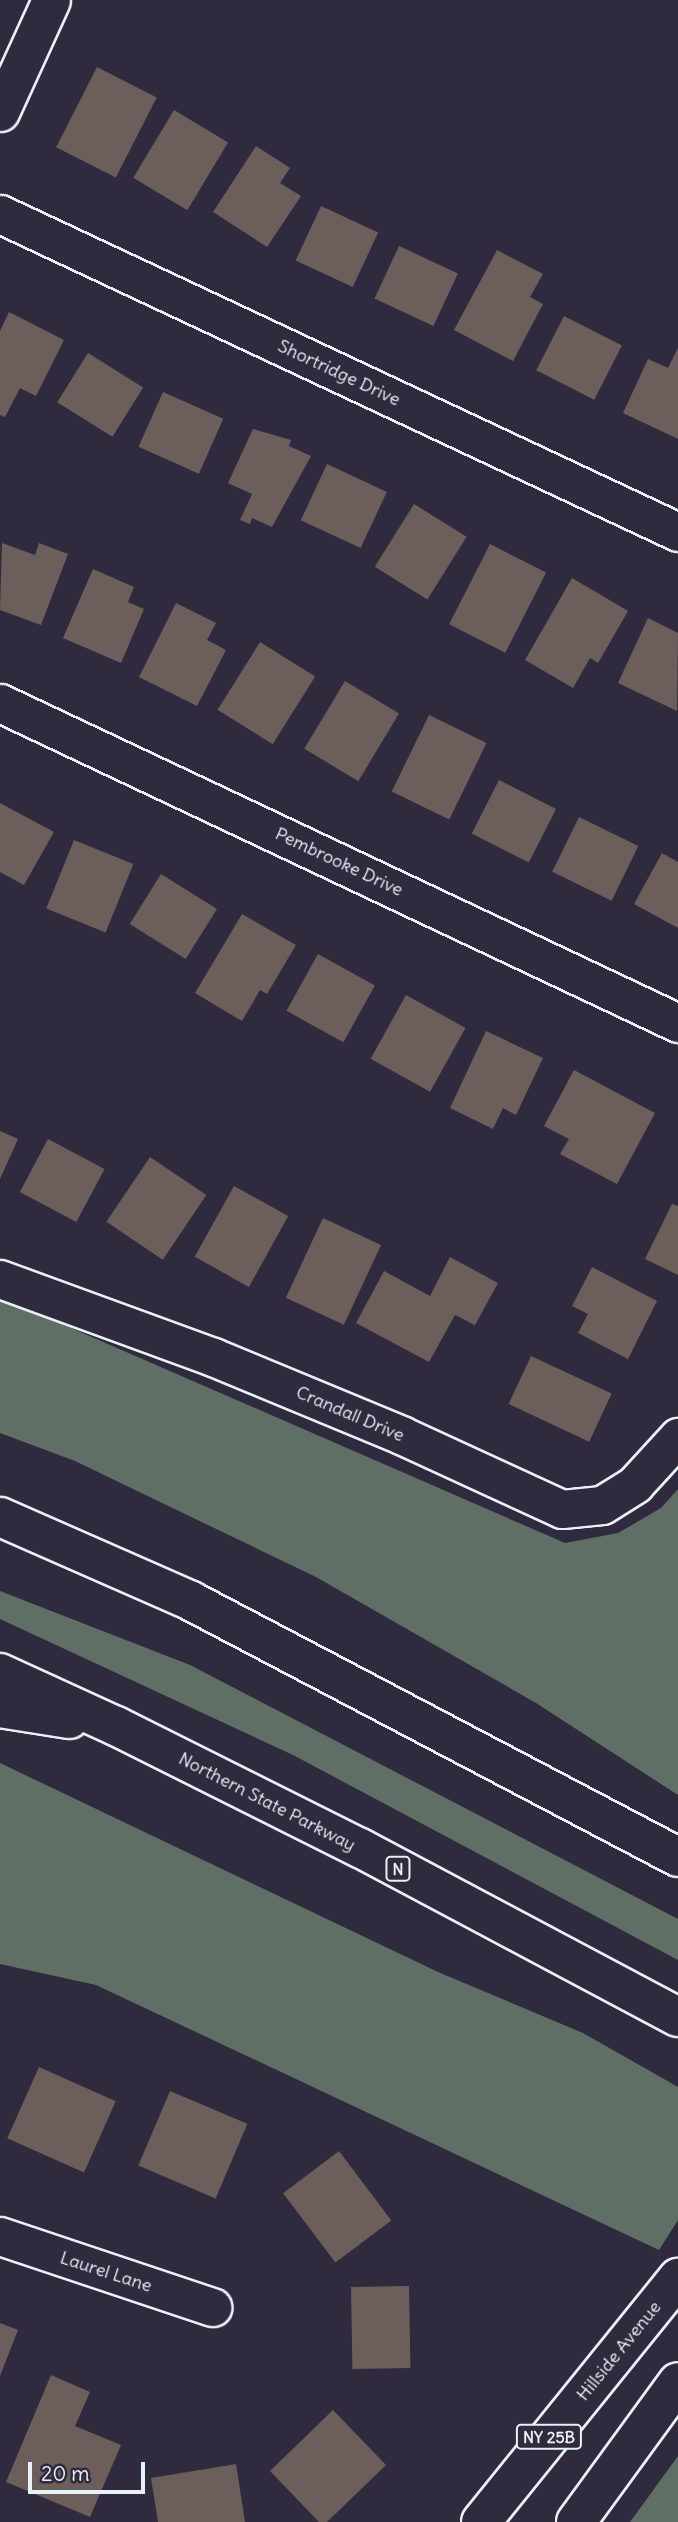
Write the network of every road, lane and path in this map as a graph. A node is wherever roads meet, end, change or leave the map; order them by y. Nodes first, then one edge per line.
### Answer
1 (51, 0) edge
2 (0, 113) edge
3 (0, 214) edge
4 (678, 532) edge
5 (0, 703) edge
6 (678, 1023) edge
7 (0, 1279) edge
8 (678, 1437) edge
9 (0, 1517) edge
10 (0, 1674) edge
11 (0, 1708) edge
12 (116, 1726) junction
13 (678, 1857) edge
14 (678, 2017) edge
15 (0, 2236) edge
16 (678, 2278) edge
17 (212, 2307) dead end
18 (678, 2382) edge
19 (481, 2522) edge
20 (576, 2522) edge

1 - 2 street
3 - 4 street, Shortridge Drive
5 - 6 street, Pembrooke Drive
7 - 8 street, Crandall Drive
9 - 13 main road
10 - 12 main road, Northern State Parkway / N
11 - 12 main road
12 - 14 main road, Northern State Parkway / N
15 - 17 street, Laurel Lane
16 - 19 main road, Hillside Avenue / NY 25B
18 - 20 main road

